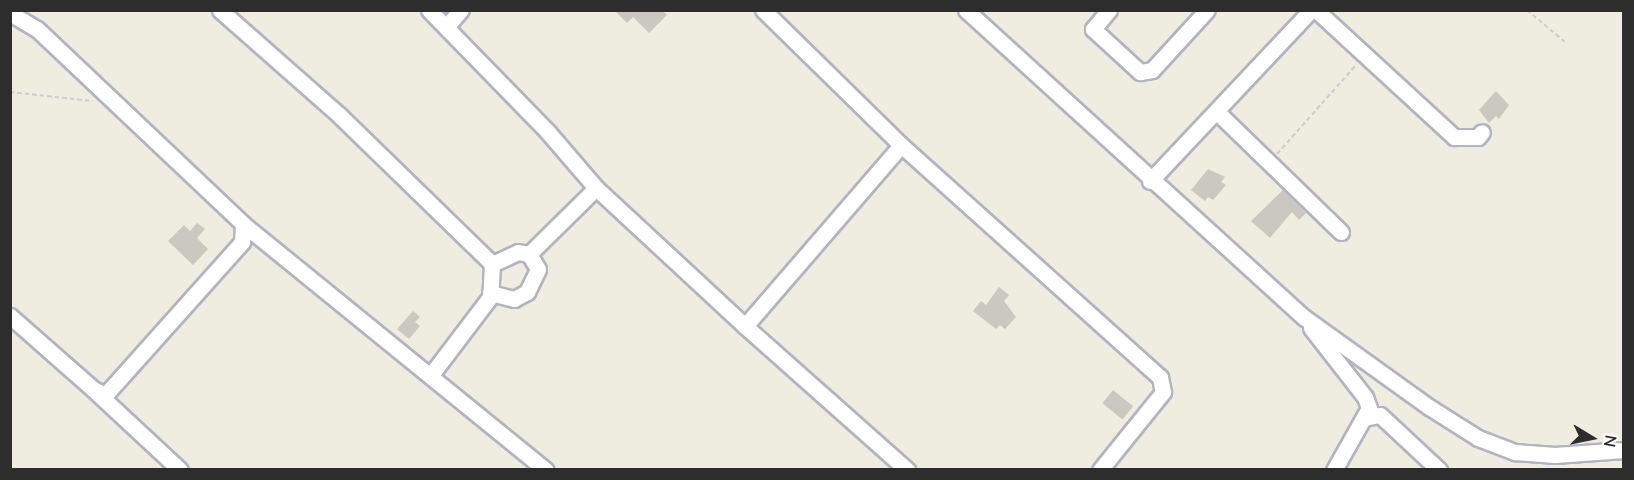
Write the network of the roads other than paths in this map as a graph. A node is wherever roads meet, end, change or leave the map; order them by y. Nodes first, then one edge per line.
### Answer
1 (220, 10) edge
2 (429, 10) edge
3 (461, 10) edge
4 (763, 10) edge
5 (966, 10) edge
6 (1109, 10) edge
7 (1207, 10) edge
8 (1311, 10) edge
9 (1316, 10) edge
10 (10, 13) edge
11 (446, 27) junction
12 (1216, 111) junction
13 (1482, 132) dead end
14 (901, 145) junction
15 (1150, 181) junction
16 (596, 188) junction
17 (243, 224) junction
18 (1341, 232) dead end
19 (529, 254) junction
20 (492, 264) junction
21 (490, 292) junction
22 (10, 316) edge
23 (1305, 318) junction
24 (745, 326) junction
25 (430, 376) junction
26 (93, 389) junction
27 (1364, 418) junction
28 (1623, 450) edge
29 (180, 470) edge
30 (546, 470) edge
31 (907, 470) edge
32 (1100, 470) edge
33 (1334, 470) edge
34 (1439, 470) edge

1 - 20 street
2 - 11 street
3 - 11 street
4 - 14 street
5 - 15 street
6 - 7 street
8 - 12 street
9 - 13 street
10 - 17 street
11 - 16 street
12 - 15 street
12 - 18 street
14 - 24 street
14 - 32 street
15 - 23 street
16 - 19 street
16 - 24 street
17 - 25 street
17 - 26 street
19 - 20 street
19 - 21 street
20 - 21 street
21 - 25 street
22 - 26 street
23 - 27 street
23 - 28 street
24 - 31 street
25 - 30 street
26 - 29 street
27 - 33 street
27 - 34 street

